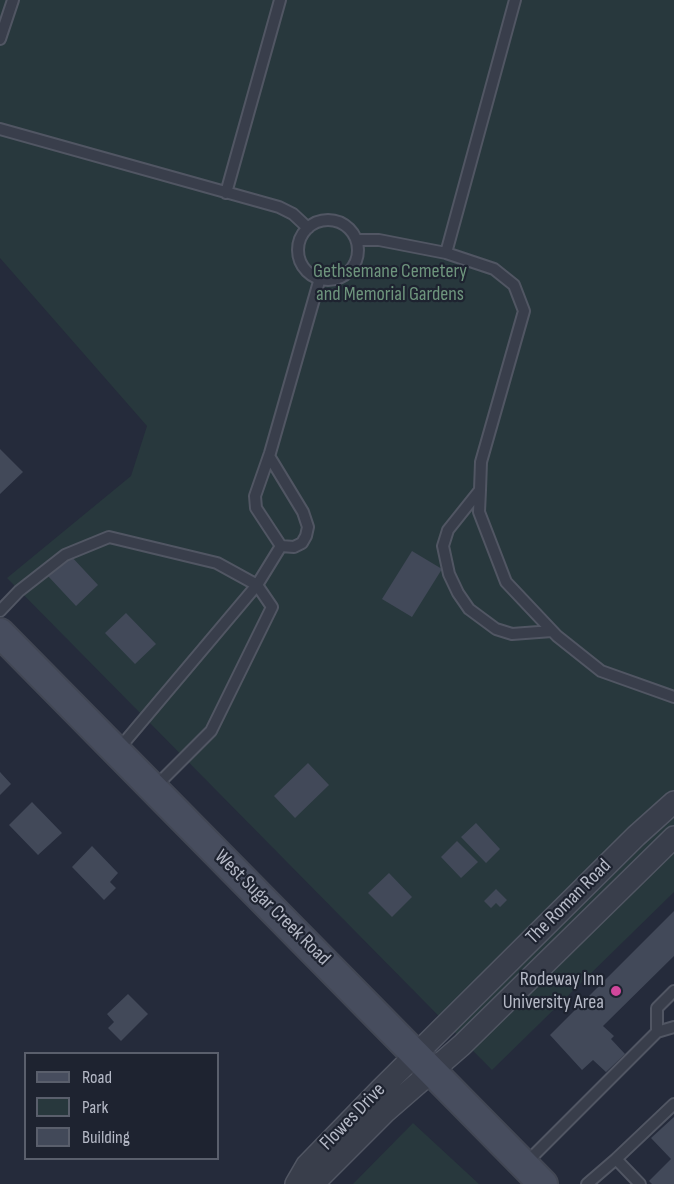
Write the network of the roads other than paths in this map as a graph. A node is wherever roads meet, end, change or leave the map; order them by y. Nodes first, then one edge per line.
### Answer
1 (13, 0) edge
2 (280, 0) edge
3 (515, 0) edge
4 (0, 39) edge
5 (0, 129) edge
6 (226, 193) junction
7 (308, 228) junction
8 (357, 240) junction
9 (446, 253) junction
10 (320, 278) junction
11 (269, 456) junction
12 (480, 490) junction
13 (281, 546) junction
14 (257, 585) junction
15 (0, 611) edge
16 (552, 631) junction
17 (0, 633) edge
18 (674, 697) edge
19 (117, 751) junction
20 (153, 789) junction
21 (674, 802) edge
22 (674, 837) edge
23 (674, 991) edge
24 (674, 1027) edge
25 (657, 1032) junction
26 (424, 1063) junction
27 (674, 1104) edge
28 (616, 1159) junction
29 (533, 1174) edge
30 (296, 1184) edge
31 (311, 1184) edge
32 (586, 1184) edge
33 (640, 1184) edge

1 - 4 lane
2 - 6 lane
3 - 9 lane
5 - 6 lane
6 - 7 lane
7 - 8 lane
7 - 10 lane
8 - 9 lane
8 - 10 lane
9 - 12 lane
10 - 11 lane
11 - 13 lane
11 - 13 lane
12 - 16 lane
12 - 16 lane
13 - 14 lane
14 - 15 lane
14 - 19 lane
14 - 20 lane
16 - 18 lane
17 - 19 main road, West Sugar Creek Road
19 - 20 main road, West Sugar Creek Road
20 - 26 main road, West Sugar Creek Road
21 - 26 street, The Roman Road
22 - 26 street, The Roman Road
23 - 25 lane
24 - 25 lane
25 - 29 lane
26 - 29 main road, West Sugar Creek Road
26 - 30 street, Flowes Drive
26 - 31 street, Flowes Drive
27 - 28 lane
28 - 32 lane
28 - 33 lane

